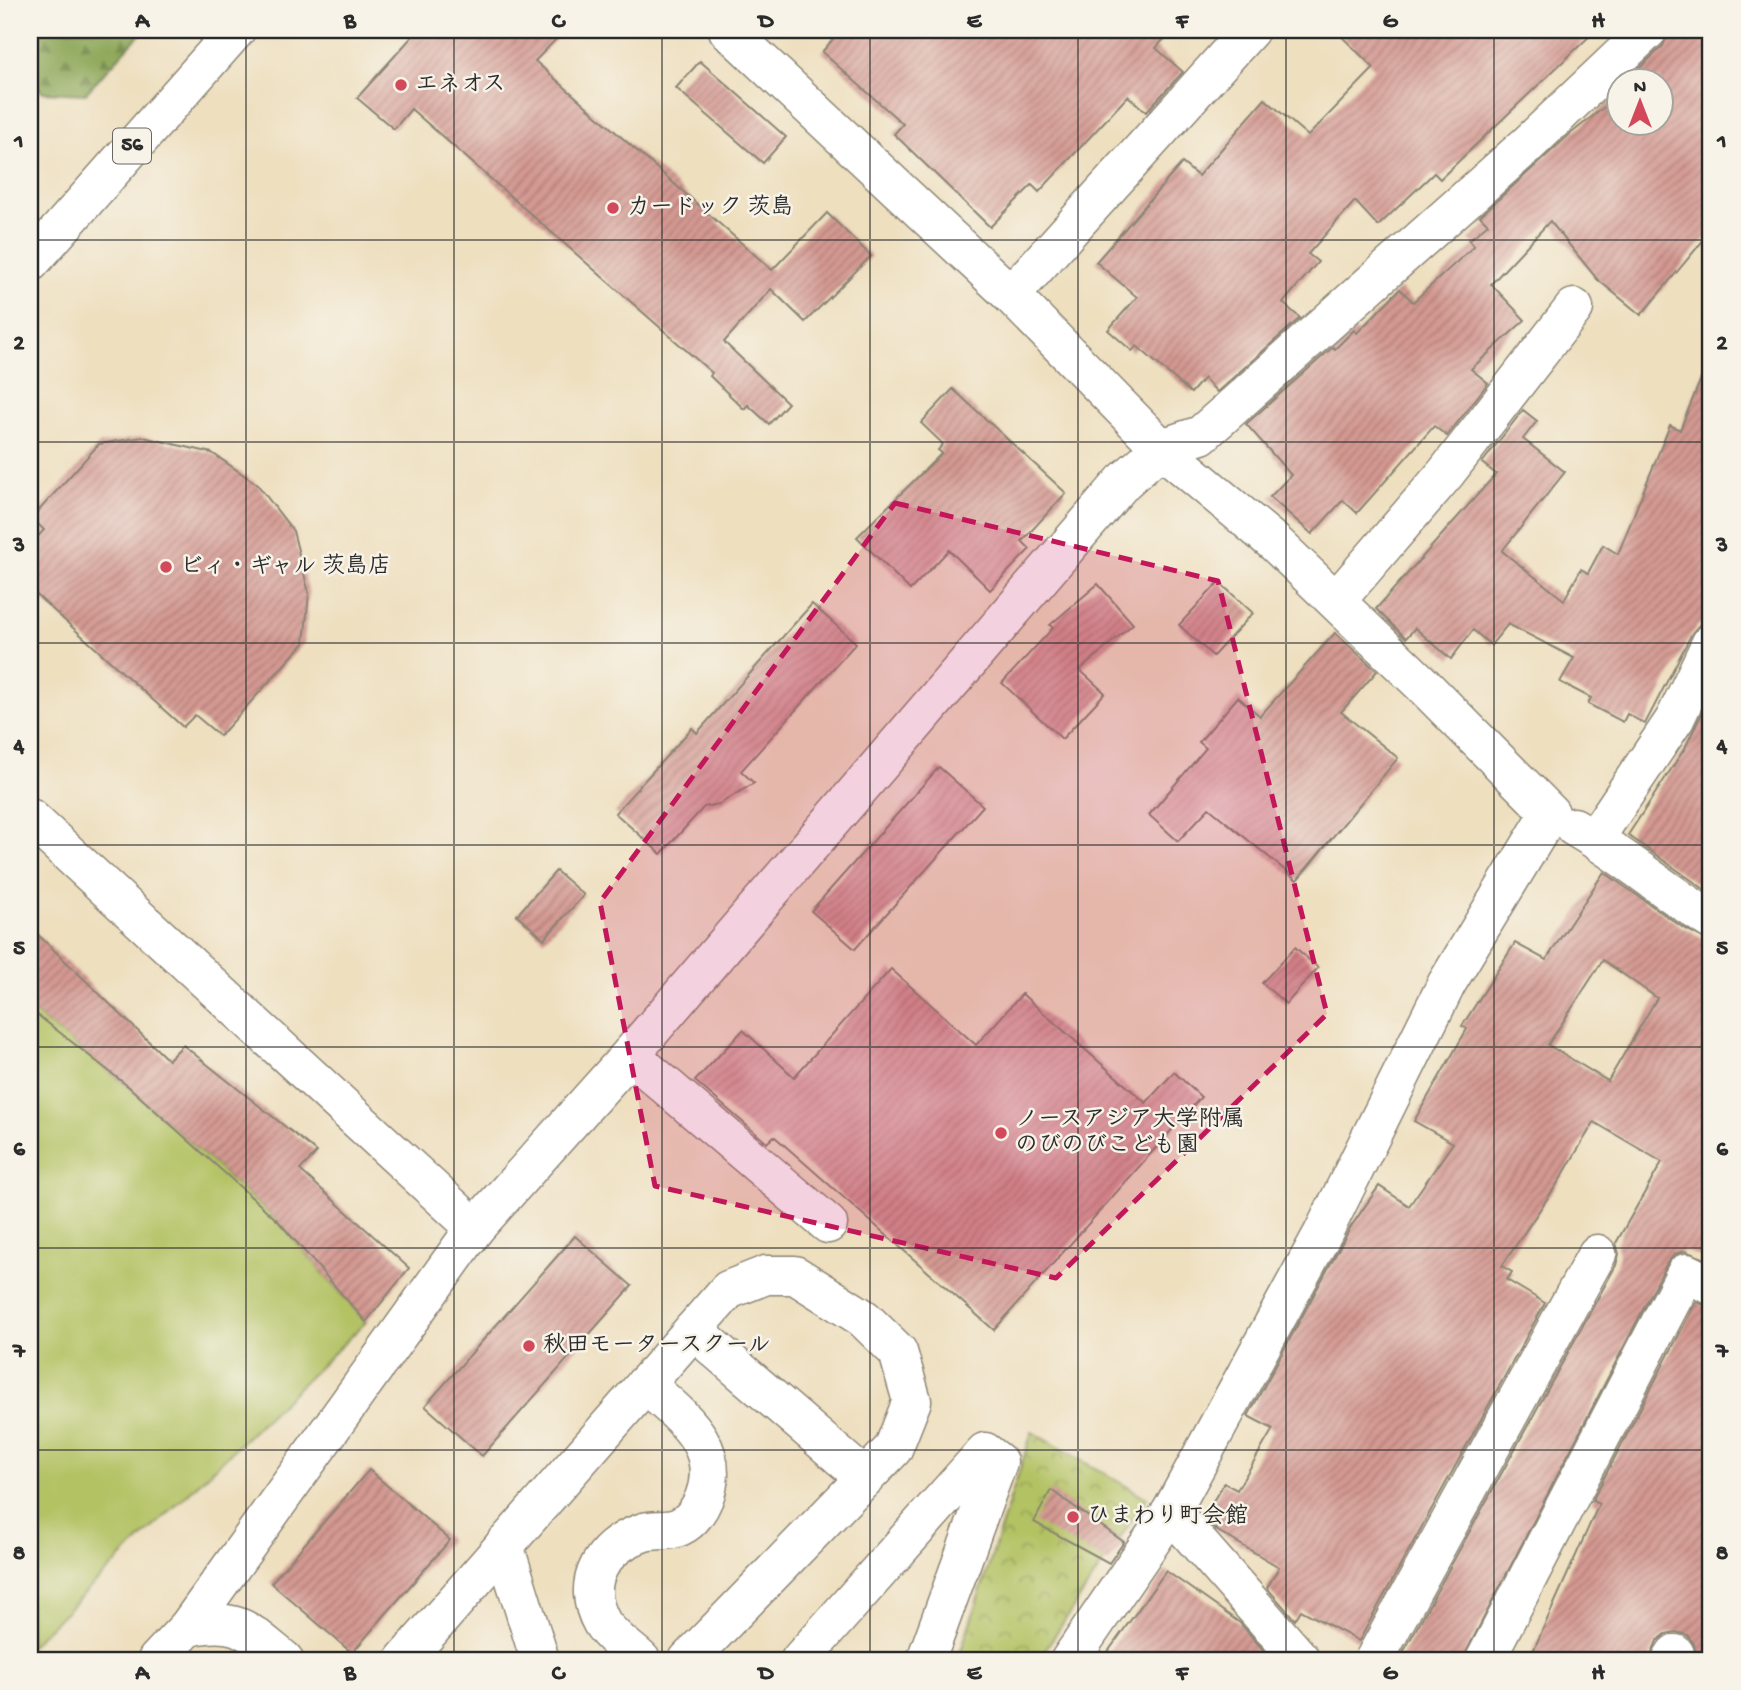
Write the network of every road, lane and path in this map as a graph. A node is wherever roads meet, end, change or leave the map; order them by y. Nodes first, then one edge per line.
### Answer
1 (236, 30) edge
2 (1250, 30) edge
3 (1648, 30) edge
4 (746, 35) edge
5 (30, 263) edge
6 (1011, 295) junction
7 (1574, 307) dead end
8 (1161, 448) junction
9 (1336, 601) junction
10 (1711, 643) edge
11 (1550, 813) junction
12 (30, 818) edge
13 (1595, 838) junction
14 (1711, 920) edge
15 (630, 1055) junction
16 (828, 1224) dead end
17 (475, 1228) junction
18 (1597, 1254) dead end
19 (1711, 1285) edge
20 (693, 1330) junction
21 (645, 1384) junction
22 (865, 1478) junction
23 (1171, 1512) junction
24 (504, 1545) junction
25 (188, 1627) junction
26 (818, 1654) edge
27 (157, 1660) edge
28 (284, 1660) edge
29 (404, 1660) edge
30 (540, 1660) edge
31 (641, 1660) edge
32 (688, 1660) edge
33 (926, 1660) edge
34 (1070, 1660) edge
35 (1301, 1660) edge
36 (1374, 1660) edge
37 (1485, 1660) edge

1 - 5 street, 56
2 - 6 street
3 - 8 street
4 - 6 street
6 - 8 street
7 - 9 street
8 - 9 street
8 - 15 street
9 - 11 street
10 - 13 street
11 - 13 street
11 - 23 street
12 - 17 street
13 - 14 street
15 - 16 street
15 - 17 street
17 - 25 street
18 - 36 street
19 - 37 street
20 - 21 street
20 - 22 street
20 - 22 street
21 - 24 street
21 - 31 street
22 - 32 street
23 - 34 street
23 - 35 street
24 - 29 street
24 - 30 street
25 - 27 street
25 - 28 street
26 - 33 street

